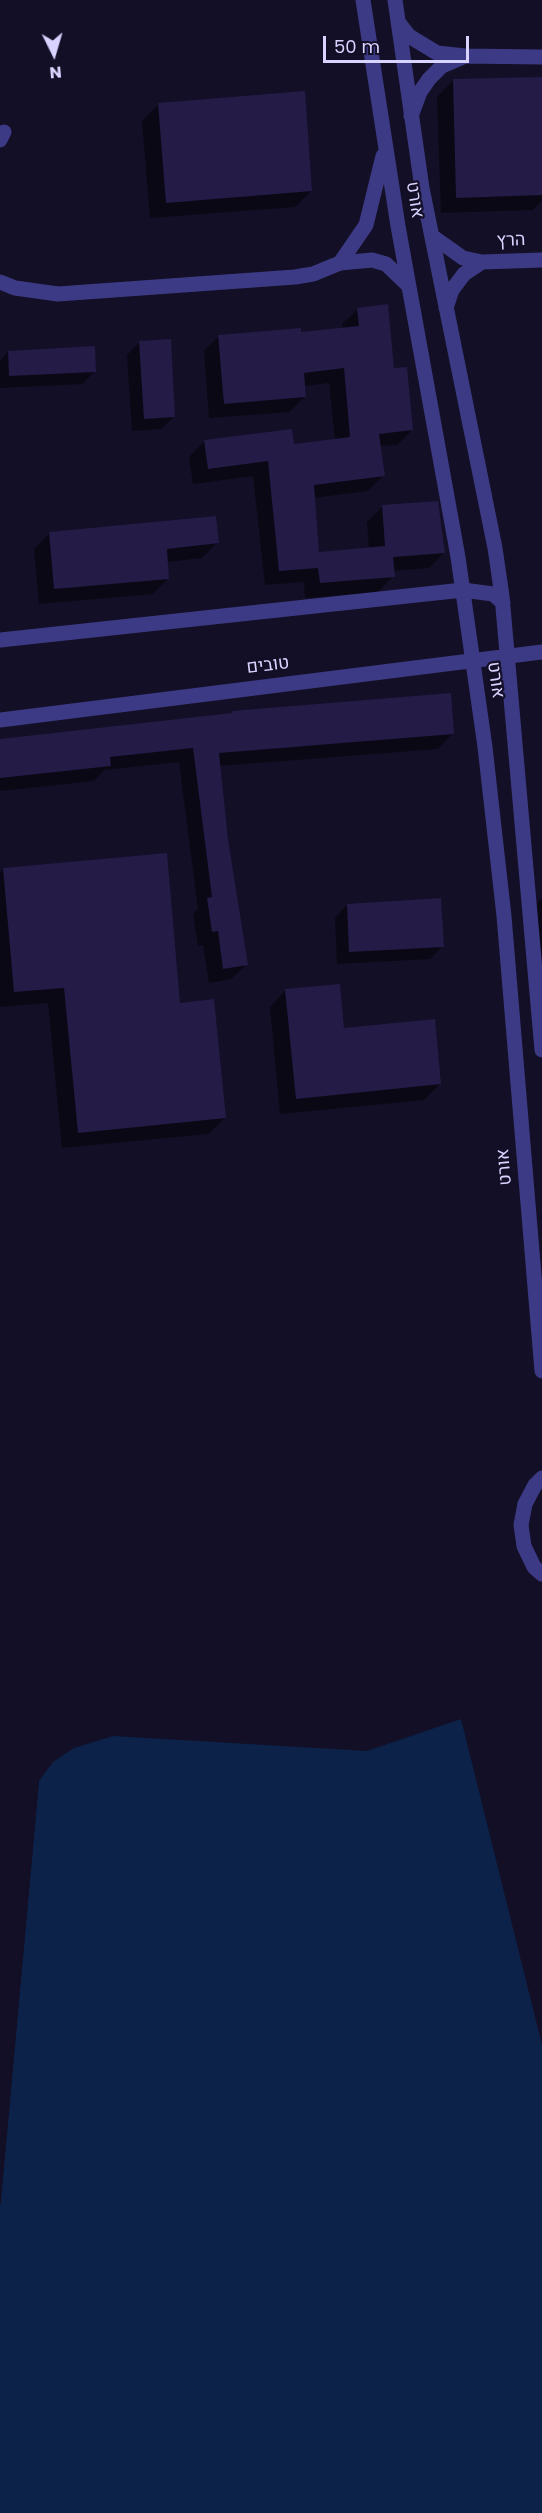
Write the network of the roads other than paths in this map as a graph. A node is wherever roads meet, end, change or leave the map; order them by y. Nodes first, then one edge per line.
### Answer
1 (363, 0) edge
2 (394, 0) edge
3 (397, 21) junction
4 (465, 56) junction
5 (542, 57) edge
6 (411, 118) junction
7 (386, 146) junction
8 (432, 236) junction
9 (542, 260) edge
10 (482, 262) junction
11 (340, 263) junction
12 (0, 282) edge
13 (409, 286) junction
14 (446, 308) junction
15 (463, 590) junction
16 (503, 603) junction
17 (0, 640) edge
18 (542, 652) edge
19 (508, 656) junction
20 (472, 659) junction
21 (0, 720) edge
22 (542, 1050) edge
23 (542, 1371) edge
24 (542, 1464) edge
25 (541, 1478) edge
26 (542, 1574) edge

1 - 7 street, אורט
2 - 3 street, אורט
3 - 4 street
3 - 6 street, אורט
4 - 5 street
4 - 6 street
6 - 8 street, אורט
7 - 11 street
7 - 13 street, אורט
8 - 10 street, הרץ
8 - 14 street, אורט
9 - 10 street, הרץ
10 - 14 street, הרץ
11 - 12 street
11 - 13 street
13 - 15 street, אורט
14 - 16 street, אורט
15 - 16 street
15 - 17 street
15 - 20 street, אורט
16 - 19 street, אורט
18 - 19 street, טובים
19 - 20 street, טובים
19 - 22 street, אורט
20 - 21 street, טובים
20 - 23 street, אורט
24 - 25 street
25 - 26 street

